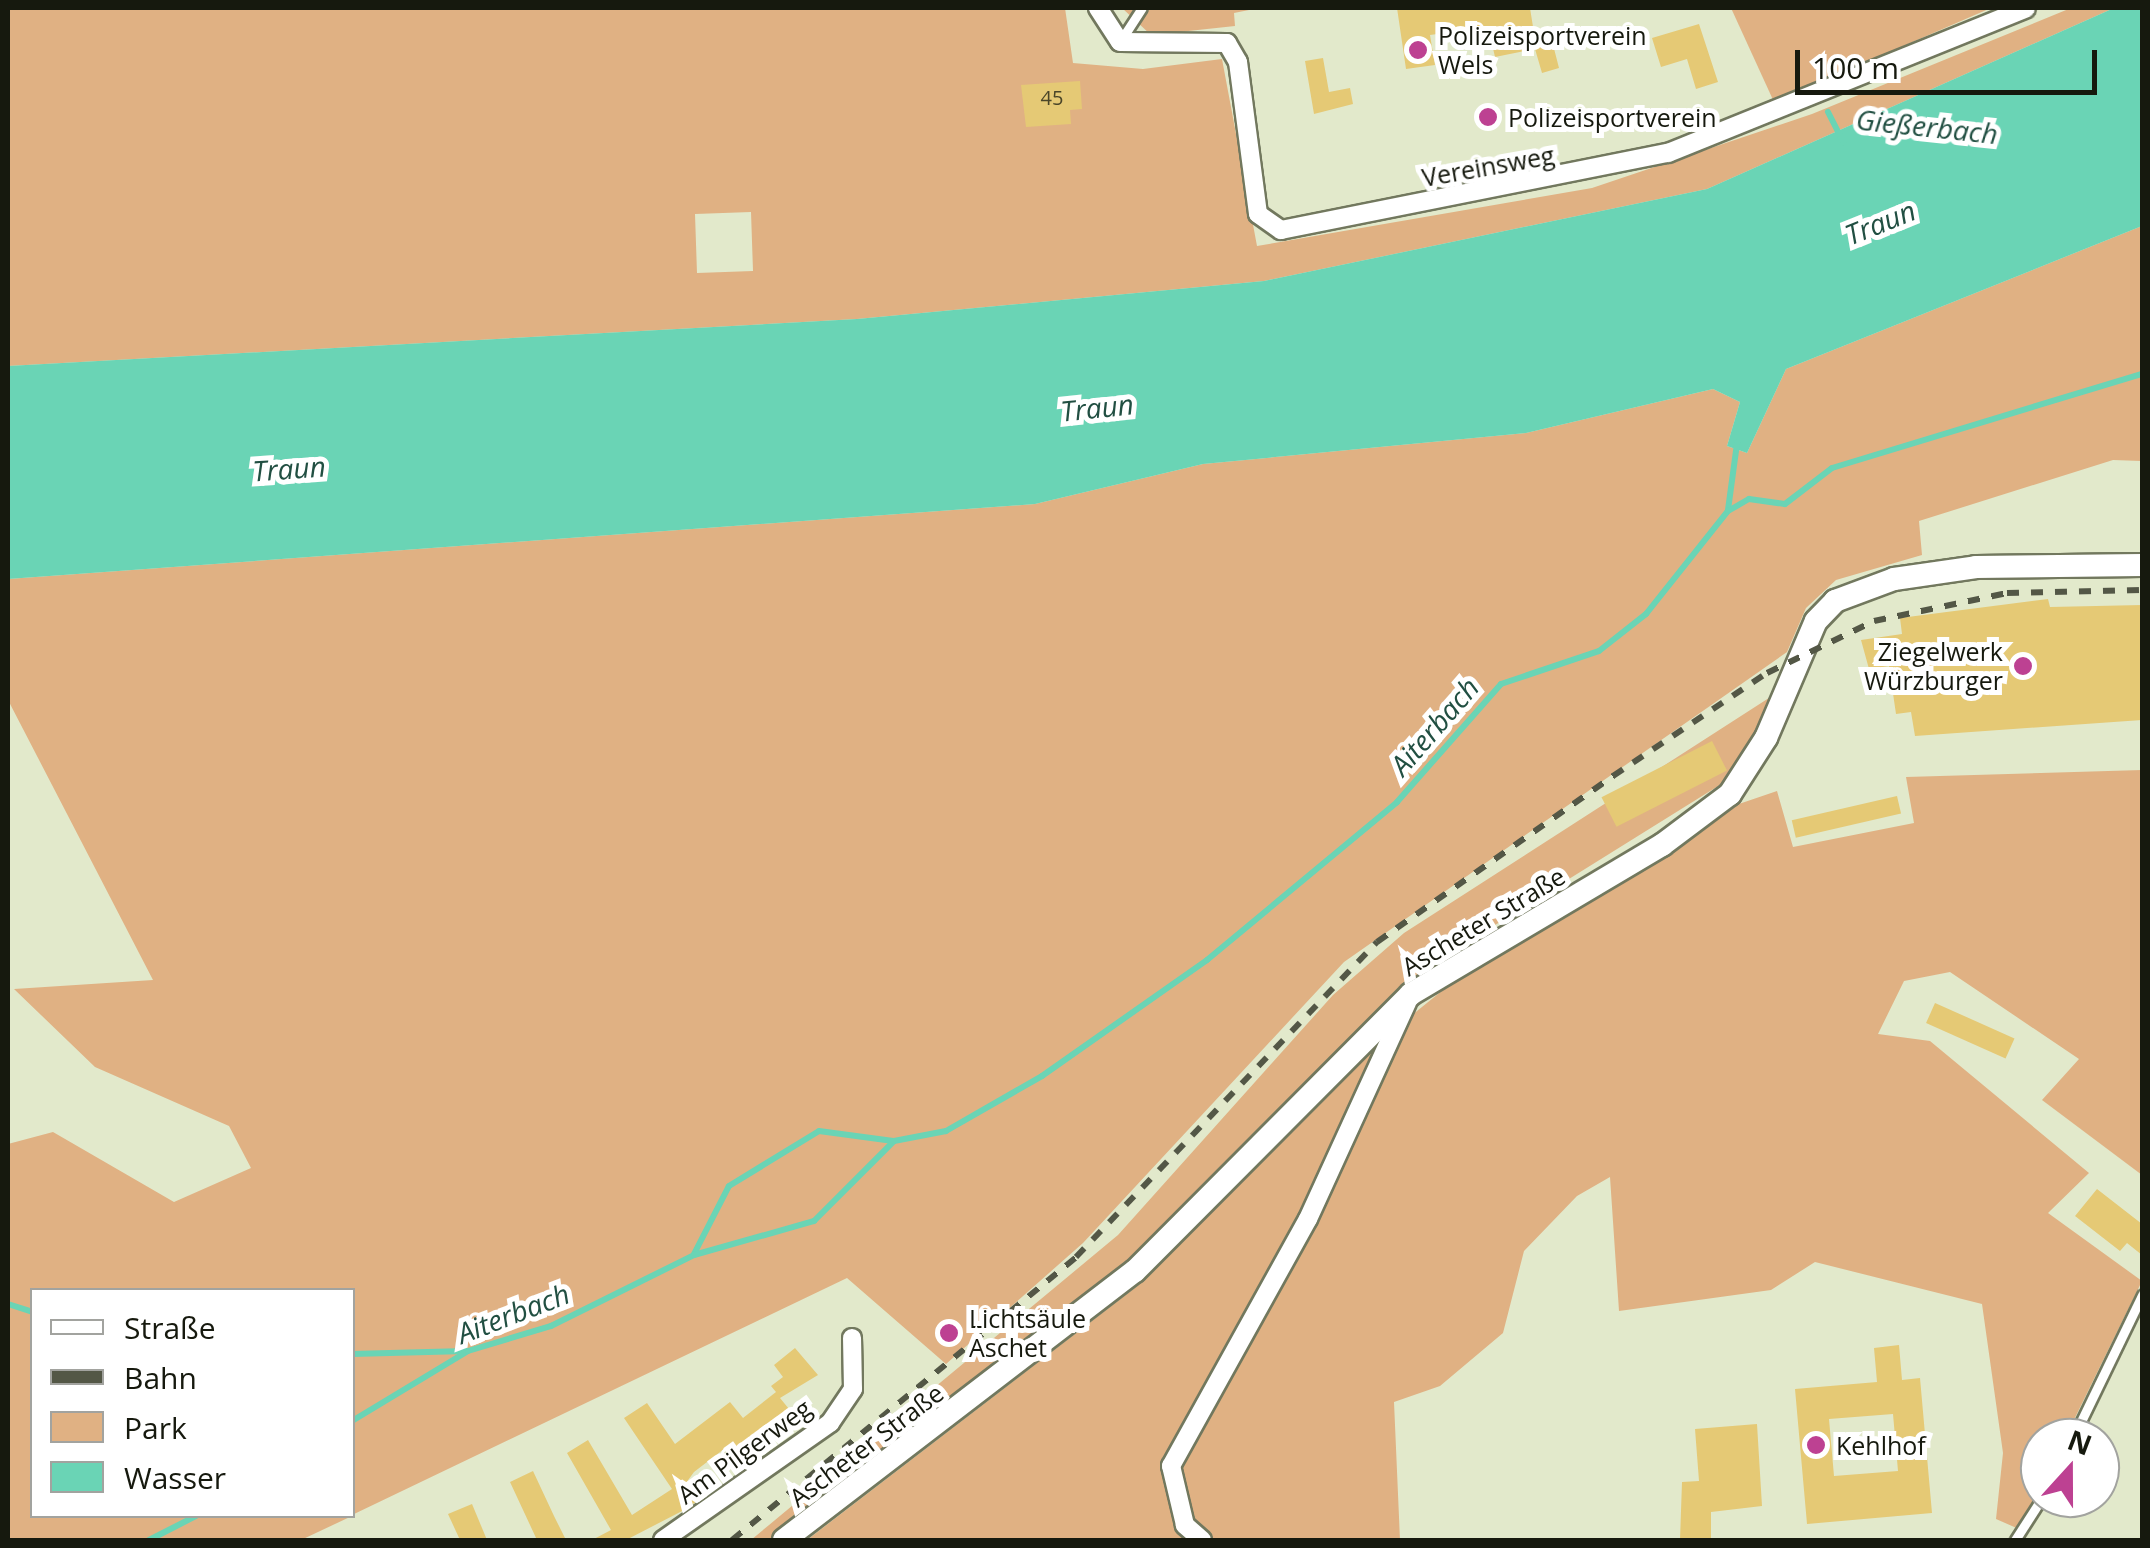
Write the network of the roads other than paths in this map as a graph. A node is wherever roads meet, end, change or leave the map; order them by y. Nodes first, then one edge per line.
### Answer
1 (1142, 8) edge
2 (2026, 8) edge
3 (1099, 10) edge
4 (1120, 42) junction
5 (2142, 565) edge
6 (1411, 994) junction
7 (2142, 1294) edge
8 (852, 1338) dead end
9 (2083, 1418) edge
10 (2029, 1518) edge
11 (663, 1540) edge
12 (784, 1540) edge
13 (1202, 1540) edge
14 (2015, 1540) edge

1 - 4 lane
2 - 4 street, Vereinsweg
3 - 4 street
5 - 6 main road, Ascheter Straße
6 - 12 main road, Ascheter Straße
6 - 13 street
7 - 9 lane
8 - 11 street, Am Pilgerweg
10 - 14 lane

